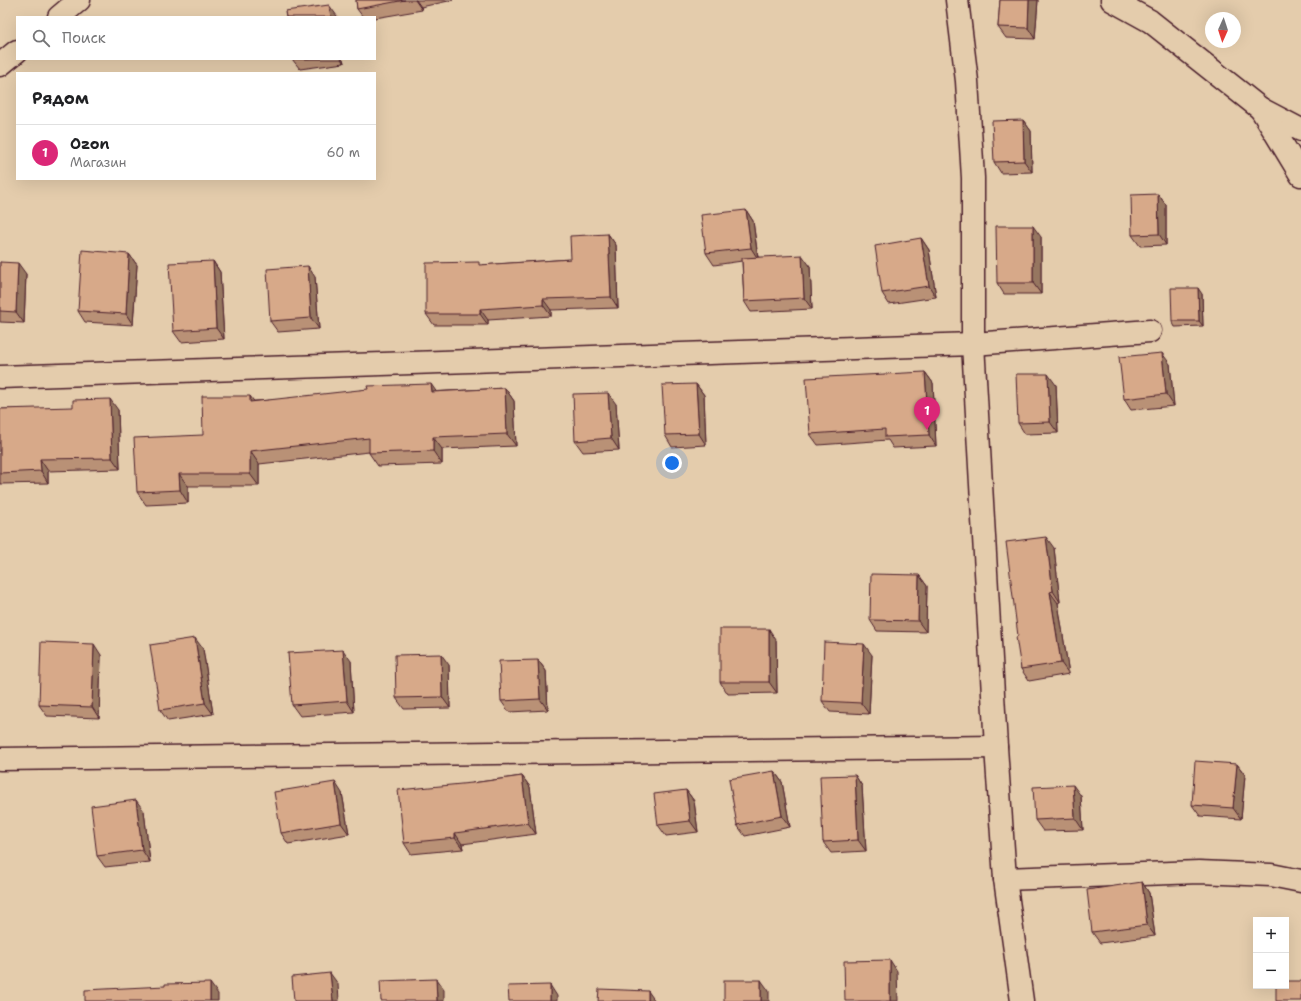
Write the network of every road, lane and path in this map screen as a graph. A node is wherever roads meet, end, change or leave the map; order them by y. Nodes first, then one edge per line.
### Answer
1 (80, 0) edge
2 (957, 0) edge
3 (1112, 0) edge
4 (60, 16) edge
5 (16, 52) edge
6 (0, 65) edge
7 (1261, 109) junction
8 (1301, 130) edge
9 (1301, 175) edge
10 (1150, 331) dead end
11 (972, 344) junction
12 (0, 377) edge
13 (996, 747) junction
14 (0, 759) edge
15 (1005, 878) junction
16 (1301, 881) edge
17 (1022, 1001) edge

1 - 4 street
2 - 11 street
3 - 7 street
5 - 6 street
7 - 8 street
7 - 9 street
10 - 11 street
11 - 12 street
11 - 13 street
13 - 14 street
13 - 15 street
15 - 16 street
15 - 17 street

